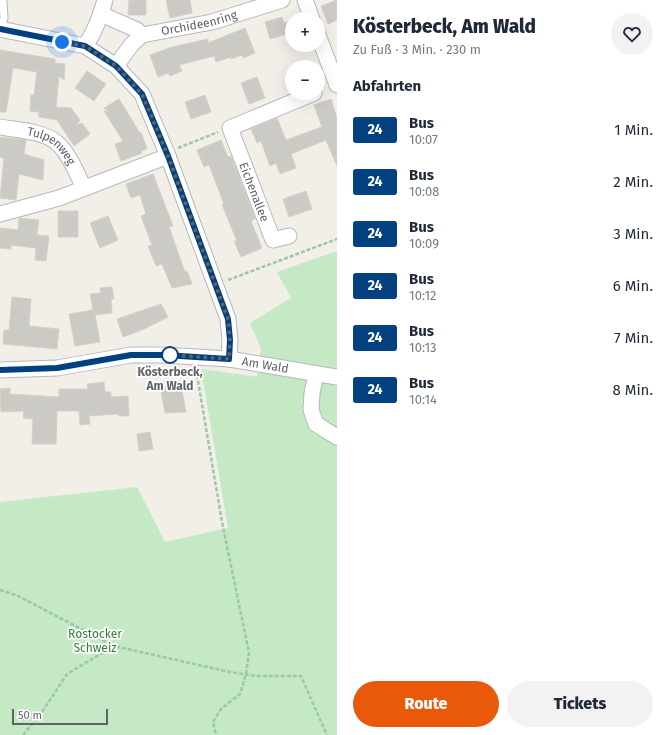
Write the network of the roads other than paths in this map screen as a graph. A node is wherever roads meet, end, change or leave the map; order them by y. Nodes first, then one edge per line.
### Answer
1 (3, 0) edge
2 (279, 0) edge
3 (305, 0) edge
4 (103, 7) edge
5 (309, 12) edge
6 (1, 30) edge
7 (142, 35) junction
8 (85, 46) junction
9 (325, 52) edge
10 (116, 66) junction
11 (337, 84) edge
12 (325, 88) edge
13 (297, 100) edge
14 (0, 127) edge
15 (168, 156) junction
16 (84, 188) junction
17 (0, 214) edge
18 (289, 236) dead end
19 (229, 359) junction
20 (0, 370) edge
21 (316, 374) junction
22 (337, 377) edge
23 (337, 437) edge

1 - 6 lane
2 - 7 street, Orchideenring
3 - 5 street
4 - 7 street
4 - 8 street
6 - 8 street
7 - 10 street
8 - 10 street
9 - 11 street
10 - 15 street
11 - 12 street
13 - 18 street, Eichenallee
14 - 16 street, Tulpenweg
15 - 16 street
15 - 19 street
16 - 17 street
19 - 20 street, Am Wald
19 - 21 street, Am Wald
21 - 22 street, Am Wald
21 - 23 street

